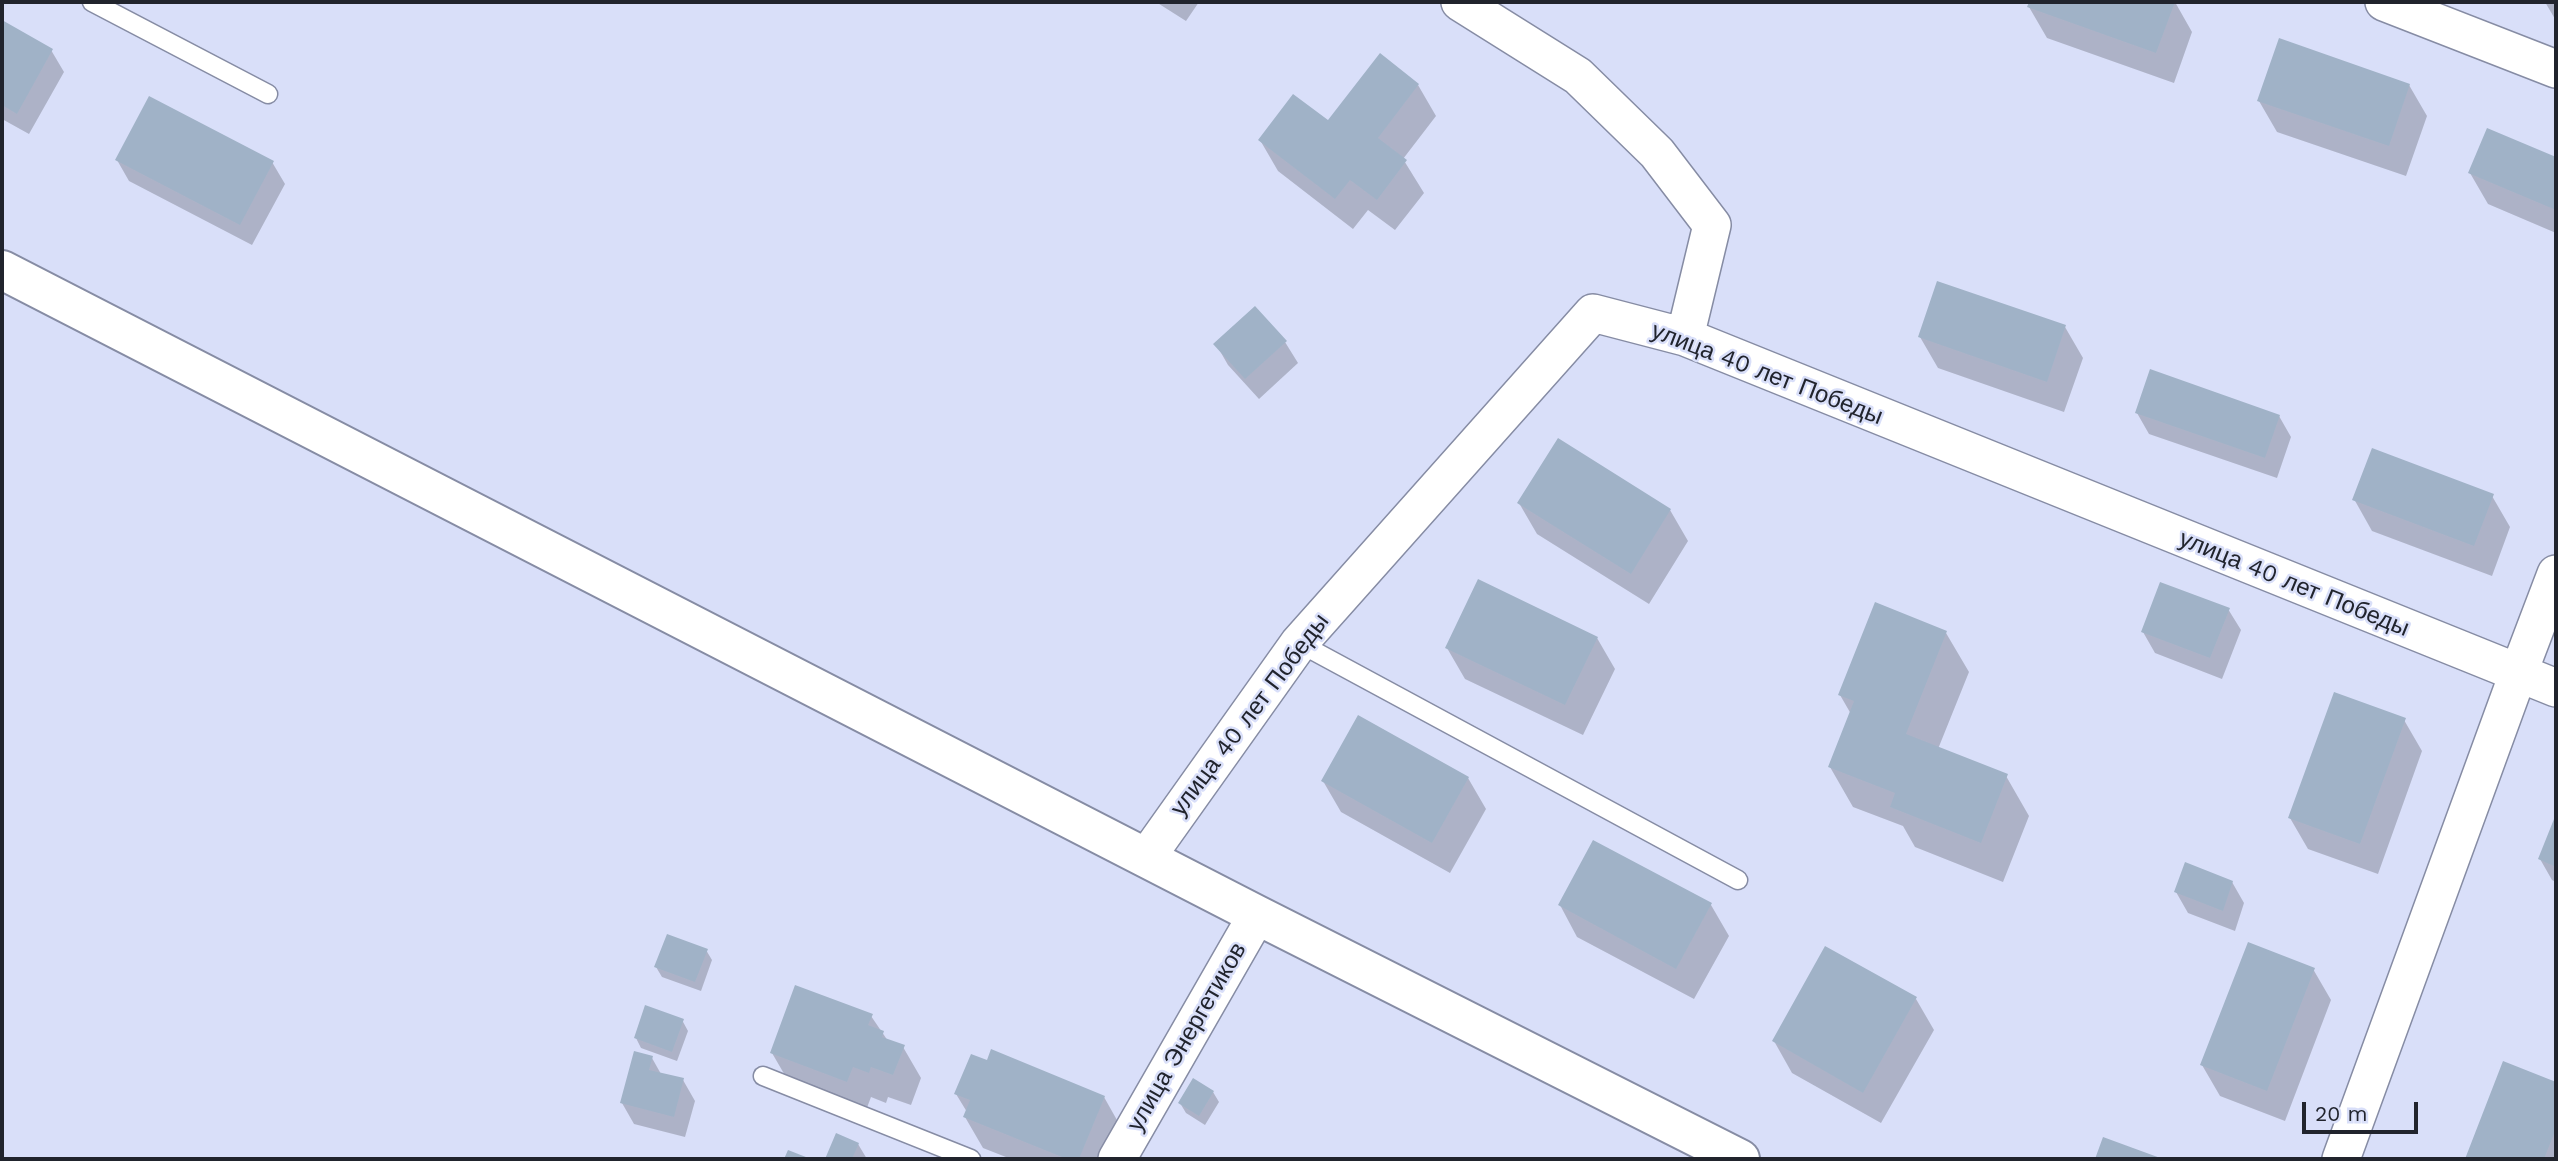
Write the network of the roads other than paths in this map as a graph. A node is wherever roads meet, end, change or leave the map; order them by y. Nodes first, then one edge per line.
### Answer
1 (92, 2) edge
2 (1460, 2) edge
3 (2384, 2) edge
4 (2556, 69) edge
5 (268, 94) dead end
6 (2, 270) edge
7 (1685, 337) junction
8 (2556, 574) edge
9 (1298, 643) junction
10 (2518, 674) junction
11 (2556, 688) edge
12 (1146, 858) junction
13 (1738, 880) dead end
14 (1257, 915) junction
15 (763, 1076) dead end
16 (971, 1159) edge
17 (1117, 1159) edge
18 (1740, 1159) edge
19 (2341, 1159) edge

1 - 5 lane
2 - 7 street
3 - 4 street
6 - 12 main road
7 - 9 street, улица 40 лет Победы
7 - 10 street, улица 40 лет Победы
8 - 10 street
9 - 12 street, улица 40 лет Победы
9 - 13 lane
10 - 11 street, улица 40 лет Победы
10 - 19 street
12 - 14 main road
14 - 17 street, улица Энергетиков
14 - 18 main road
15 - 16 lane

